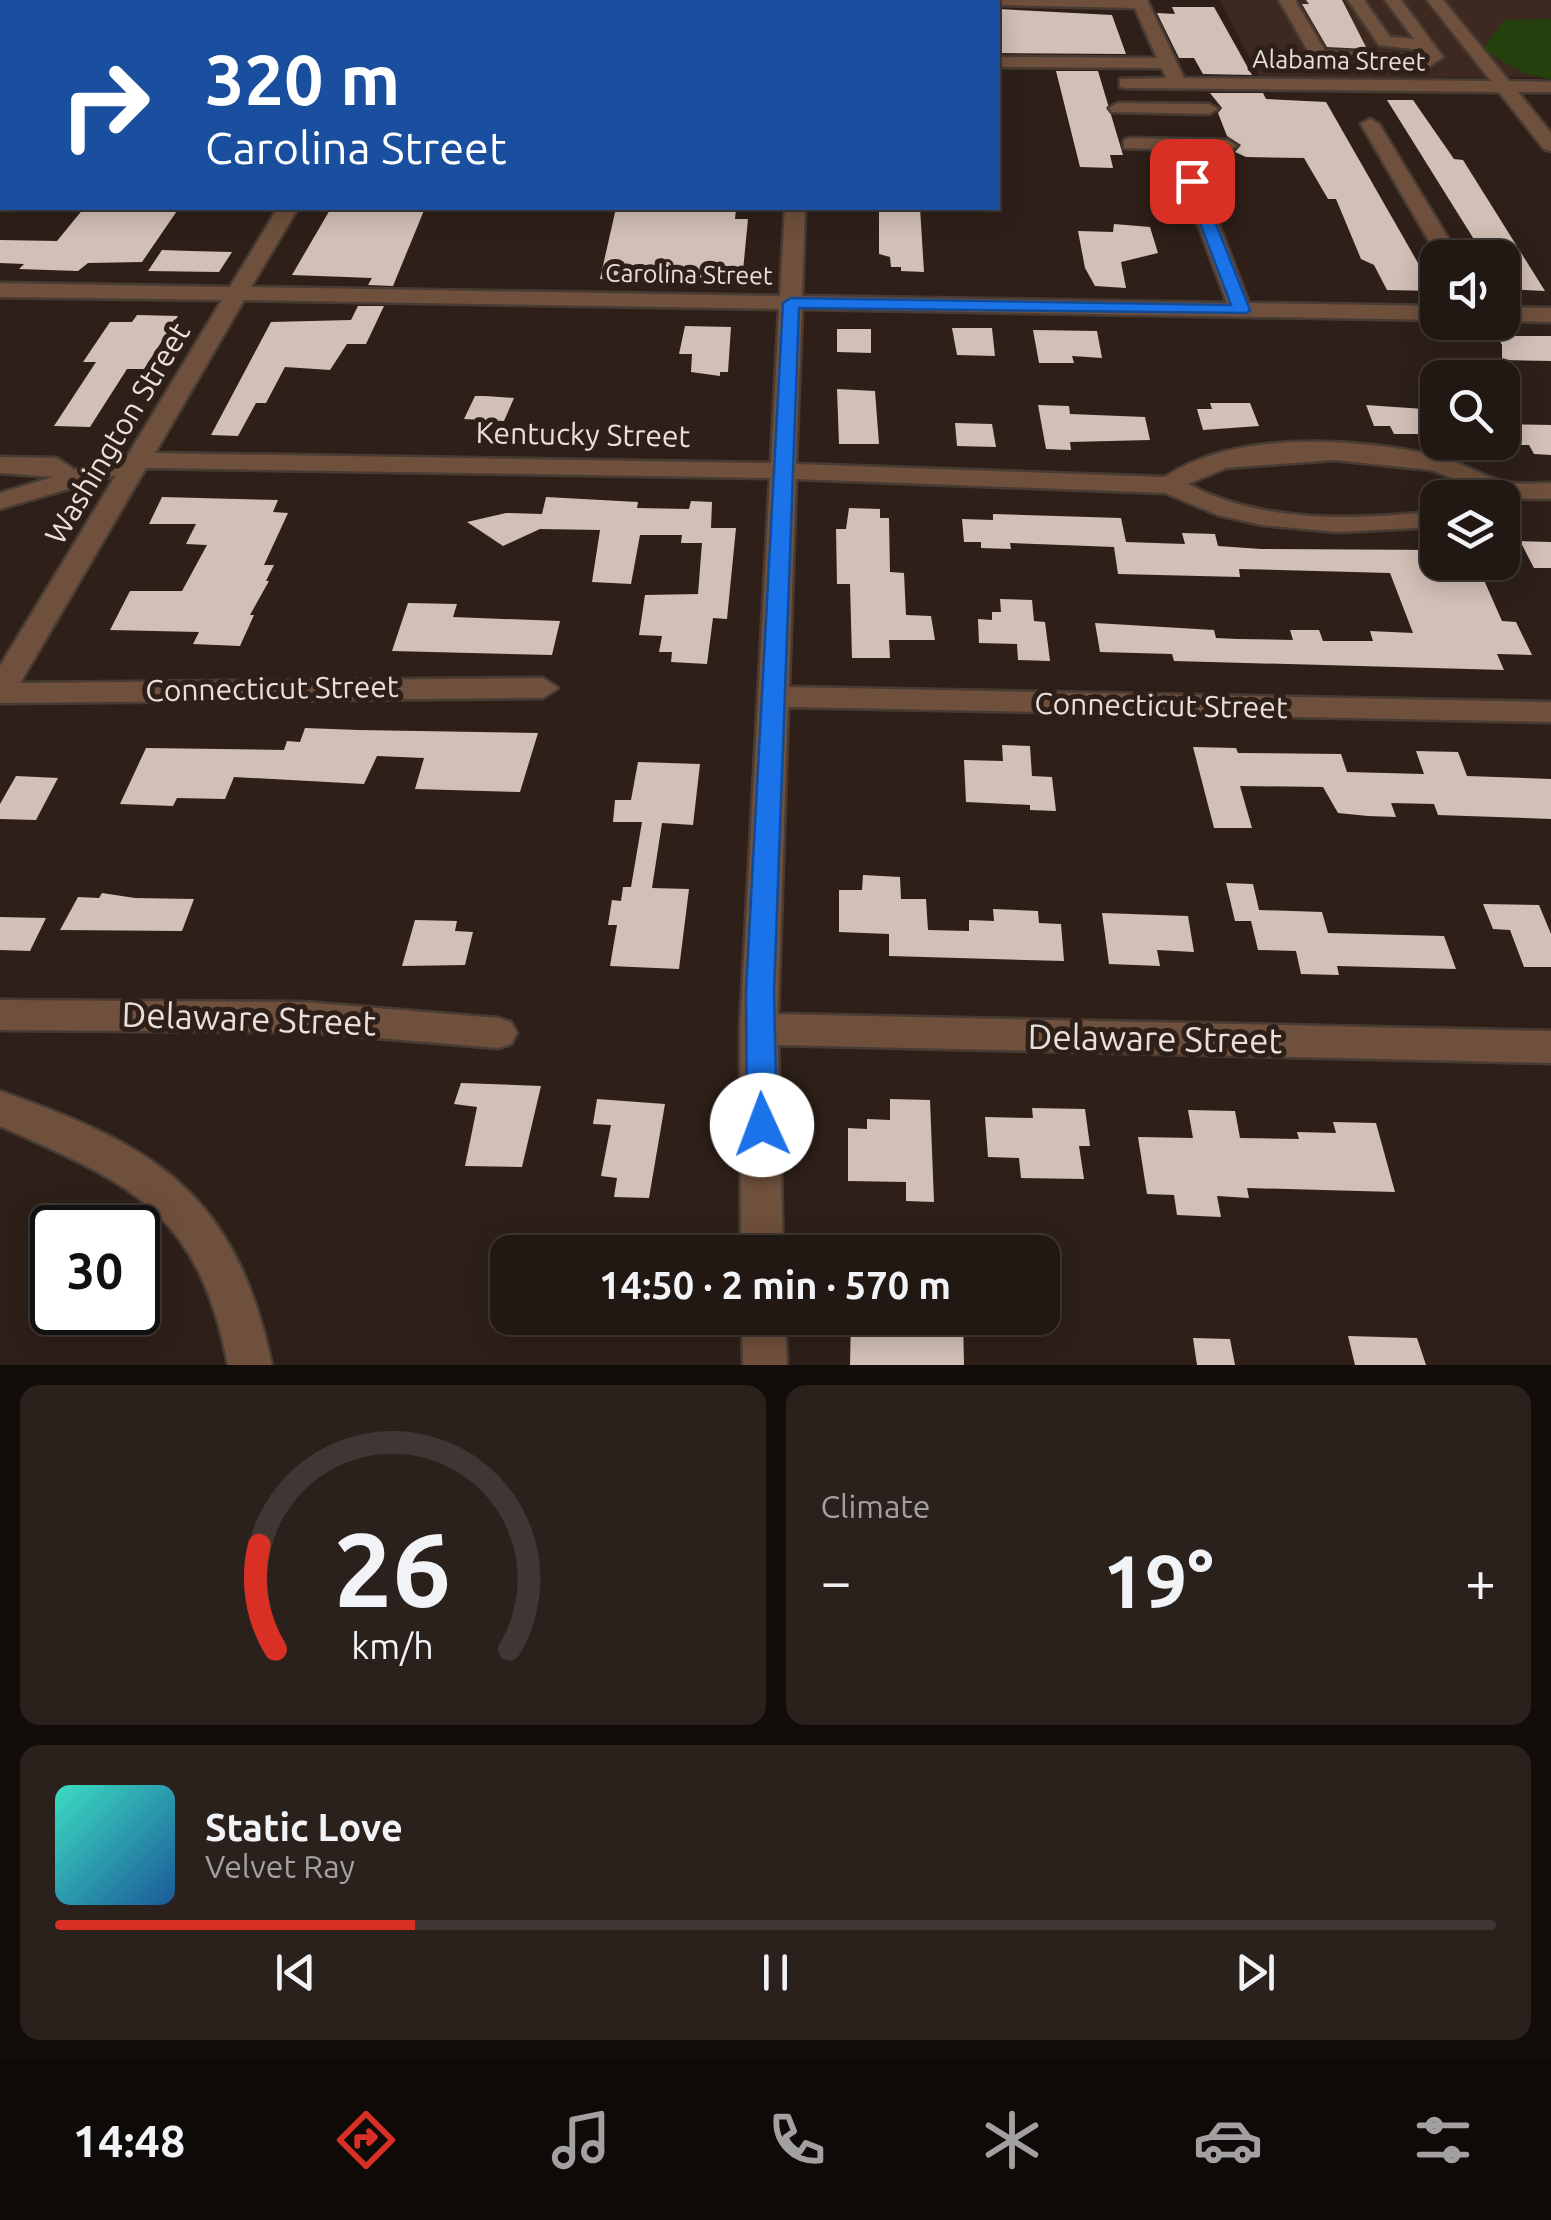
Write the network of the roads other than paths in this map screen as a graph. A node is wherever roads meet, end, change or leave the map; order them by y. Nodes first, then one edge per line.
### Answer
1 (1288, 0) edge
2 (1356, 0) edge
3 (1393, 0) edge
4 (1435, 0) edge
5 (1000, 3) edge
6 (1426, 45) junction
7 (1471, 45) junction
8 (1000, 62) edge
9 (1168, 63) junction
10 (1126, 83) dead end
11 (1154, 83) junction
12 (1177, 83) junction
13 (1504, 86) junction
14 (1551, 86) edge
15 (1118, 108) dead end
16 (1164, 108) junction
17 (1209, 109) dead end
18 (1370, 124) dead end
19 (1132, 144) dead end
20 (1551, 144) edge
21 (1179, 145) junction
22 (1228, 146) dead end
23 (1192, 181) dead end
24 (287, 210) edge
25 (795, 210) edge
26 (1439, 240) edge
27 (0, 290) edge
28 (236, 295) junction
29 (791, 303) junction
30 (1241, 310) junction
31 (1420, 313) edge
32 (1520, 314) edge
33 (1551, 315) edge
34 (138, 460) junction
35 (0, 465) edge
36 (784, 471) junction
37 (70, 480) junction
38 (1471, 480) edge
39 (1170, 485) junction
40 (1551, 490) edge
41 (1520, 492) edge
42 (0, 501) edge
43 (1420, 519) edge
44 (543, 688) dead end
45 (0, 692) edge
46 (772, 697) junction
47 (1551, 712) edge
48 (0, 1015) edge
49 (759, 1029) junction
50 (498, 1032) dead end
51 (1551, 1048) edge
52 (0, 1108) edge
53 (762, 1235) edge
54 (764, 1335) edge
55 (250, 1365) edge
56 (765, 1365) edge

1 - 6 street
2 - 6 street
3 - 6 street
4 - 7 street
5 - 9 street
6 - 7 street
7 - 13 street
8 - 9 street
9 - 12 street
10 - 11 street, Alabama Street
11 - 12 street, Alabama Street
11 - 16 street
12 - 13 street, Alabama Street
13 - 14 street, Alabama Street
13 - 20 street
15 - 16 street
16 - 17 street
16 - 21 street
18 - 26 street
19 - 21 street
21 - 22 street
23 - 30 street
24 - 28 street, Washington Street
25 - 29 street
27 - 28 street, Carolina Street
28 - 29 street, Carolina Street
28 - 34 street, Washington Street
29 - 30 street, Carolina Street
29 - 36 street
30 - 31 street, Carolina Street
32 - 33 street
34 - 36 street, Kentucky Street
34 - 37 street, Kentucky Street
34 - 45 street, Washington Street
35 - 37 street
36 - 39 street, Kentucky Street
36 - 46 street
37 - 42 street, Kentucky Street
38 - 39 street
39 - 43 street, Kentucky Street
40 - 41 street
44 - 45 street, Connecticut Street
46 - 47 street, Connecticut Street
46 - 49 street
48 - 50 street, Delaware Street
49 - 51 street, Delaware Street
49 - 53 street
52 - 55 street
54 - 56 street

